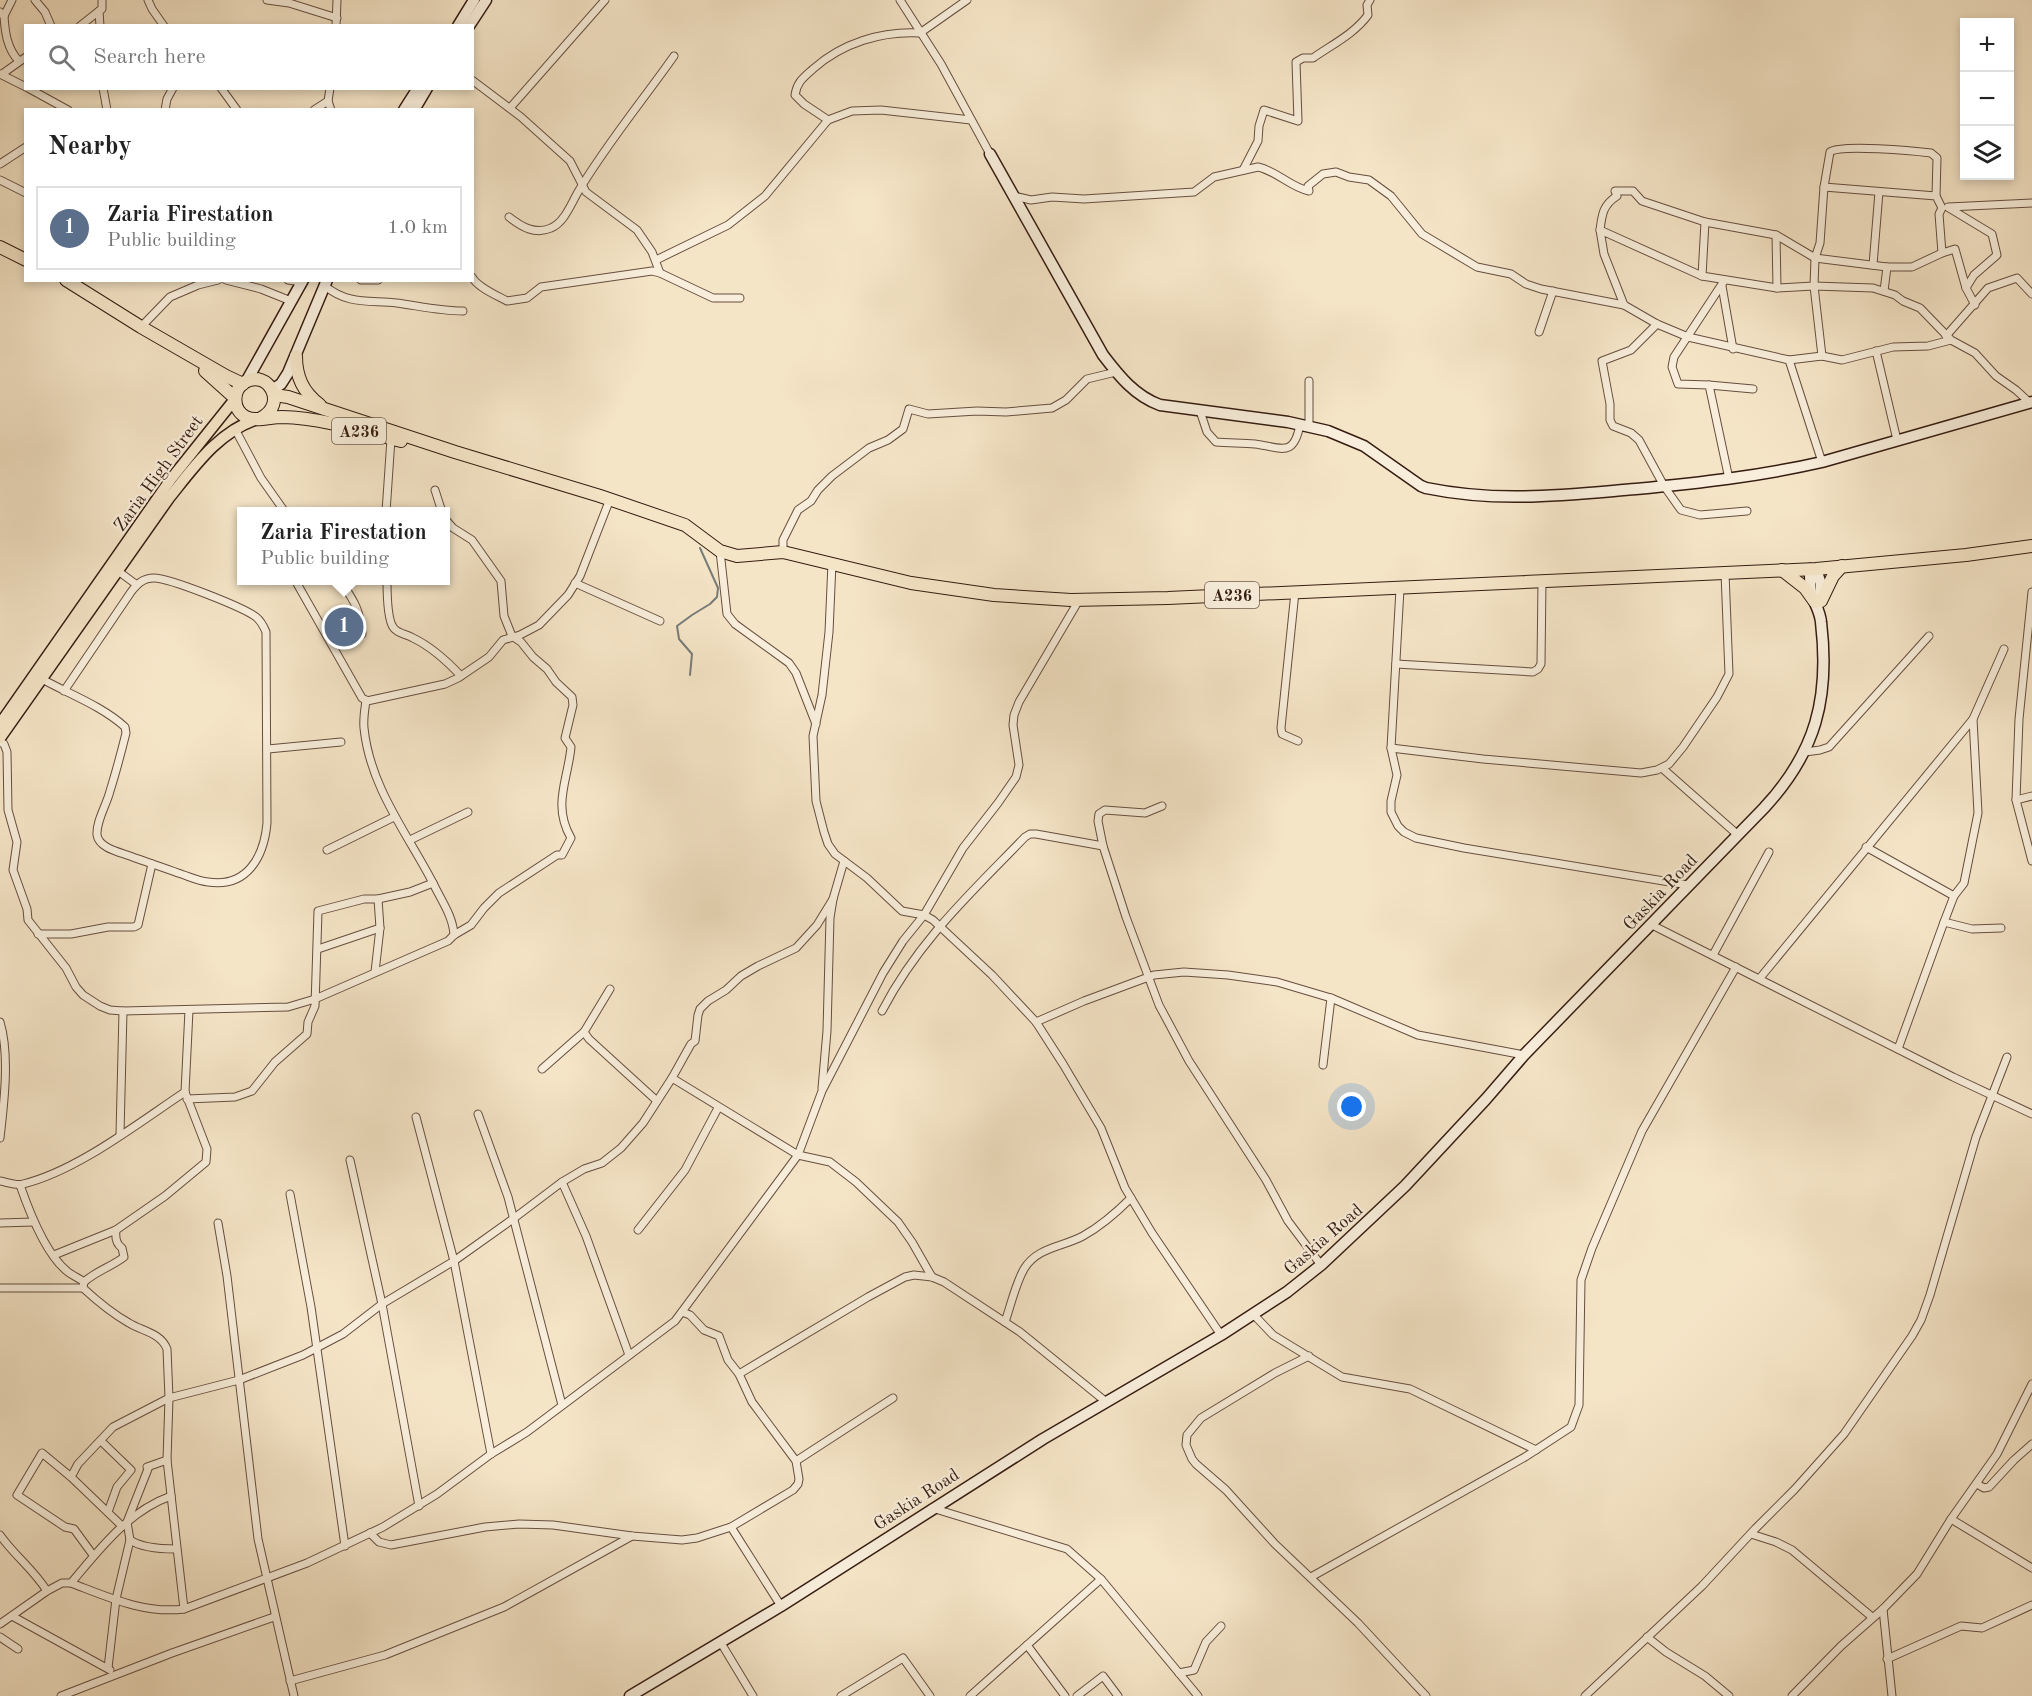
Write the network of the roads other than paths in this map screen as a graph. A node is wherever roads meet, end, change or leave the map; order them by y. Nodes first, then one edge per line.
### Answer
1 (12, 0) edge
2 (35, 0) edge
3 (102, 0) edge
4 (267, 0) edge
5 (337, 0) edge
6 (474, 0) edge
7 (486, 0) edge
8 (605, 0) edge
9 (900, 0) edge
10 (967, 0) edge
11 (1370, 0) edge
12 (150, 1) edge
13 (99, 11) junction
14 (2, 14) edge
15 (336, 22) edge
16 (50, 24) edge
17 (83, 24) edge
18 (100, 24) edge
19 (163, 24) edge
20 (459, 24) edge
21 (470, 24) edge
22 (920, 33) junction
23 (674, 56) dead end
24 (22, 59) edge
25 (1, 74) edge
26 (474, 81) edge
27 (24, 86) edge
28 (31, 90) edge
29 (103, 90) edge
30 (172, 90) edge
31 (222, 90) edge
32 (330, 90) edge
33 (417, 90) edge
34 (426, 90) edge
35 (328, 101) junction
36 (64, 108) edge
37 (107, 108) edge
38 (165, 108) edge
39 (236, 108) edge
40 (317, 108) edge
41 (330, 108) edge
42 (405, 108) edge
43 (415, 108) edge
44 (510, 108) junction
45 (828, 120) junction
46 (971, 120) junction
47 (24, 148) edge
48 (987, 149) joint
49 (0, 164) edge
50 (1243, 170) junction
51 (0, 180) edge
52 (582, 185) junction
53 (1824, 187) junction
54 (24, 192) edge
55 (1879, 192) junction
56 (1014, 196) junction
57 (1936, 196) junction
58 (1031, 200) junction
59 (2032, 203) edge
60 (1021, 208) junction
61 (1946, 208) junction
62 (509, 217) dead end
63 (1705, 222) junction
64 (1600, 230) junction
65 (1776, 235) junction
66 (0, 247) edge
67 (1942, 253) junction
68 (1815, 258) junction
69 (24, 259) edge
70 (656, 260) junction
71 (1873, 265) junction
72 (1887, 267) junction
73 (660, 273) junction
74 (1702, 276) junction
75 (474, 280) edge
76 (68, 282) edge
77 (210, 282) edge
78 (234, 282) edge
79 (302, 282) edge
80 (326, 283) edge
81 (1723, 284) junction
82 (1814, 286) junction
83 (1777, 288) junction
84 (1965, 288) junction
85 (1553, 291) junction
86 (1884, 291) junction
87 (2032, 294) edge
88 (740, 298) dead end
89 (291, 301) junction
90 (1624, 305) junction
91 (1975, 305) junction
92 (463, 311) dead end
93 (1657, 324) junction
94 (141, 327) junction
95 (1539, 332) dead end
96 (1688, 337) junction
97 (1949, 338) junction
98 (1733, 349) junction
99 (1876, 351) junction
100 (296, 356) junction
101 (1822, 356) junction
102 (1789, 360) junction
103 (1108, 361) junction
104 (1116, 372) junction
105 (1104, 374) junction
106 (1310, 381) dead end
107 (245, 383) junction
108 (1709, 385) junction
109 (1753, 389) dead end
110 (273, 392) junction
111 (235, 399) junction
112 (2031, 403) edge
113 (1200, 411) junction
114 (335, 413) junction
115 (260, 418) junction
116 (1305, 425) junction
117 (234, 429) junction
118 (391, 438) junction
119 (1897, 440) junction
120 (455, 452) junction
121 (1822, 462) junction
122 (1729, 479) junction
123 (1664, 486) junction
124 (435, 490) dead end
125 (610, 500) junction
126 (281, 507) edge
127 (386, 507) edge
128 (440, 507) edge
129 (1747, 511) dead end
130 (450, 525) edge
131 (2032, 546) edge
132 (720, 551) junction
133 (783, 552) junction
134 (832, 563) junction
135 (1842, 566) junction
136 (114, 569) junction
137 (1813, 569) junction
138 (1782, 570) junction
139 (1725, 573) junction
140 (1542, 581) junction
141 (575, 583) junction
142 (136, 585) junction
143 (298, 585) edge
144 (343, 585) edge
145 (387, 585) edge
146 (1400, 589) junction
147 (1294, 592) junction
148 (2032, 592) edge
149 (1079, 600) junction
150 (1818, 604) junction
151 (660, 621) dead end
152 (362, 634) dead end
153 (512, 636) junction
154 (1929, 636) dead end
155 (2004, 649) dead end
156 (1396, 664) junction
157 (461, 676) junction
158 (42, 679) junction
159 (64, 691) junction
160 (366, 700) junction
161 (1973, 719) junction
162 (0, 724) edge
163 (816, 724) junction
164 (0, 740) edge
165 (1298, 741) dead end
166 (341, 742) dead end
167 (1391, 748) junction
168 (268, 749) junction
169 (1806, 752) junction
170 (1662, 768) junction
171 (2032, 796) edge
172 (2016, 800) junction
173 (1162, 806) dead end
174 (468, 812) dead end
175 (394, 817) junction
176 (1738, 836) junction
177 (410, 840) junction
178 (1104, 846) junction
179 (1866, 847) junction
180 (327, 850) dead end
181 (1769, 852) dead end
182 (844, 861) junction
183 (2032, 861) edge
184 (152, 864) junction
185 (433, 883) junction
186 (1688, 885) junction
187 (1954, 896) junction
188 (378, 899) junction
189 (833, 899) junction
190 (924, 915) junction
191 (1944, 922) junction
192 (1650, 924) junction
193 (939, 927) junction
194 (380, 928) junction
195 (2001, 928) dead end
196 (38, 934) junction
197 (454, 934) junction
198 (318, 950) junction
199 (1713, 955) junction
200 (1736, 967) junction
201 (375, 972) junction
202 (1148, 978) junction
203 (1760, 978) junction
204 (610, 989) dead end
205 (1330, 998) junction
206 (315, 999) junction
207 (189, 1010) junction
208 (123, 1011) junction
209 (882, 1011) dead end
210 (0, 1022) edge
211 (1036, 1022) junction
212 (584, 1032) junction
213 (1899, 1049) junction
214 (1524, 1055) junction
215 (2007, 1057) dead end
216 (1323, 1065) dead end
217 (542, 1069) dead end
218 (672, 1078) junction
219 (822, 1091) junction
220 (186, 1095) junction
221 (1992, 1097) junction
222 (657, 1101) junction
223 (718, 1108) junction
224 (478, 1114) dead end
225 (2032, 1114) edge
226 (416, 1117) dead end
227 (120, 1134) junction
228 (0, 1138) edge
229 (798, 1155) junction
230 (351, 1160) dead end
231 (0, 1181) edge
232 (562, 1182) junction
233 (20, 1185) junction
234 (290, 1194) dead end
235 (1131, 1198) junction
236 (513, 1220) junction
237 (34, 1222) junction
238 (0, 1223) edge
239 (218, 1223) dead end
240 (116, 1230) junction
241 (638, 1230) dead end
242 (54, 1255) junction
243 (454, 1261) junction
244 (1321, 1265) junction
245 (932, 1276) junction
246 (83, 1285) junction
247 (0, 1288) edge
248 (382, 1304) junction
249 (682, 1312) junction
250 (1254, 1315) junction
251 (1005, 1322) junction
252 (1221, 1335) junction
253 (316, 1348) junction
254 (629, 1355) junction
255 (1309, 1356) junction
256 (739, 1374) junction
257 (239, 1380) junction
258 (2032, 1384) edge
259 (169, 1398) junction
260 (893, 1398) dead end
261 (1105, 1401) junction
262 (562, 1405) junction
263 (101, 1441) junction
264 (2032, 1444) edge
265 (1536, 1449) junction
266 (491, 1454) junction
267 (167, 1460) junction
268 (796, 1461) junction
269 (71, 1477) junction
270 (1977, 1484) junction
271 (171, 1496) junction
272 (419, 1506) junction
273 (932, 1508) junction
274 (108, 1512) junction
275 (1951, 1519) junction
276 (125, 1524) junction
277 (731, 1527) junction
278 (370, 1533) junction
279 (1751, 1533) junction
280 (0, 1535) edge
281 (632, 1536) junction
282 (130, 1540) junction
283 (345, 1546) junction
284 (176, 1549) junction
285 (93, 1555) junction
286 (2032, 1568) edge
287 (265, 1577) junction
288 (1311, 1577) junction
289 (1101, 1579) junction
290 (71, 1583) junction
291 (47, 1591) junction
292 (116, 1599) junction
293 (2032, 1605) edge
294 (781, 1606) junction
295 (184, 1609) junction
296 (1883, 1609) junction
297 (12, 1616) junction
298 (274, 1617) junction
299 (1872, 1617) junction
300 (2, 1620) edge
301 (1221, 1626) dead end
302 (0, 1637) edge
303 (1647, 1637) junction
304 (721, 1643) junction
305 (1027, 1645) junction
306 (18, 1649) dead end
307 (1887, 1659) junction
308 (108, 1668) junction
309 (1179, 1673) junction
310 (114, 1675) junction
311 (290, 1681) junction
312 (980, 1688) junction
313 (76, 1694) edge
314 (62, 1696) edge
315 (294, 1696) edge
316 (630, 1696) edge
317 (753, 1696) edge
318 (841, 1696) edge
319 (930, 1696) edge
320 (970, 1696) edge
321 (986, 1696) edge
322 (1065, 1696) edge
323 (1077, 1696) edge
324 (1118, 1696) edge
325 (1198, 1696) edge
326 (1426, 1696) edge
327 (1585, 1696) edge
328 (1729, 1696) edge
329 (1792, 1696) edge
330 (1892, 1696) edge

1 - 14 street
2 - 16 street
3 - 13 street
4 - 15 street
5 - 15 street
6 - 20 main road
7 - 21 main road
8 - 44 street
9 - 22 street
10 - 22 street
11 - 50 street
12 - 19 street
13 - 17 street
13 - 18 street
14 - 24 street
22 - 45 street
22 - 46 street
23 - 52 street
24 - 25 street
25 - 27 street
26 - 44 street
28 - 36 street
29 - 37 street
30 - 38 street
31 - 39 street
32 - 35 street
33 - 42 main road
34 - 43 main road
35 - 40 street
35 - 41 street
44 - 52 street
45 - 46 street
45 - 70 street
46 - 48 street
47 - 49 street
48 - 56 main road
50 - 58 street
50 - 85 street
51 - 54 street
52 - 62 street
52 - 70 street
53 - 55 street
53 - 57 street
53 - 68 street
55 - 57 street
55 - 71 street
56 - 58 street
56 - 60 main road
57 - 61 street
58 - 60 street
59 - 61 street
60 - 103 main road
61 - 67 street
61 - 84 street
63 - 64 street
63 - 65 street
63 - 74 street
64 - 74 street
64 - 90 street
65 - 68 street
65 - 83 street
66 - 69 highway
67 - 72 street
67 - 84 street
68 - 71 street
68 - 82 street
70 - 73 street
71 - 72 street
72 - 86 street
73 - 75 street
73 - 88 street
74 - 81 street
76 - 94 highway, A236
77 - 94 street
78 - 89 street
79 - 89 main road
80 - 92 street
80 - 100 main road
81 - 83 street
81 - 96 street
81 - 98 street
82 - 83 street
82 - 86 street
82 - 101 street
84 - 91 street
85 - 90 street
85 - 95 street
86 - 97 street
87 - 91 street
89 - 107 main road
90 - 93 street
91 - 97 street
93 - 96 street
93 - 123 street
94 - 107 highway, A236
94 - 111 highway, A236
96 - 98 street
96 - 108 street
97 - 99 street
97 - 112 street
98 - 102 street
99 - 101 street
99 - 119 street
100 - 110 main road
100 - 114 highway
101 - 102 street
102 - 121 street
103 - 104 main road
103 - 105 street
104 - 105 street
104 - 113 main road
105 - 133 street
106 - 116 street
107 - 110 highway, A236
107 - 111 highway
108 - 109 street
108 - 122 street
110 - 114 highway, A236
110 - 115 highway
111 - 115 highway, A236
111 - 136 main road, Zaria High Street
112 - 119 main road
113 - 116 main road
113 - 116 street
114 - 120 highway, A236
115 - 117 main road, Zaria High Street
115 - 118 highway, A236
116 - 123 main road
117 - 126 street
117 - 136 main road, Zaria High Street
118 - 120 highway, A236
118 - 127 street
119 - 121 main road
120 - 125 highway, A236
121 - 122 main road
122 - 123 main road
123 - 129 street
124 - 128 street
125 - 132 highway, A236
125 - 141 street
130 - 153 street
131 - 135 highway, A236
132 - 133 highway, A236
132 - 163 street
133 - 134 highway, A236
134 - 149 highway, A236
134 - 163 street
135 - 137 highway, A236
135 - 150 highway
136 - 142 street
136 - 158 main road
136 - 162 main road
137 - 138 highway, A236
137 - 150 main road, Gaskia Road
138 - 139 highway, A236
138 - 150 highway
139 - 140 highway, A236
139 - 170 street
140 - 146 highway, A236
140 - 156 street
141 - 151 street
141 - 153 street
142 - 159 street
142 - 168 street
143 - 160 street
144 - 152 street
145 - 157 street
146 - 147 highway, A236
146 - 156 street
147 - 149 highway, A236
147 - 165 street
148 - 172 street
149 - 190 street
150 - 169 main road, Gaskia Road
153 - 157 street
153 - 197 street
154 - 169 street
155 - 161 street
156 - 167 street
157 - 160 street
158 - 159 street
158 - 164 main road
159 - 184 street
160 - 175 street
161 - 179 street
161 - 187 street
163 - 182 street
164 - 196 street
166 - 168 street
167 - 170 street
167 - 186 street
168 - 184 street
169 - 176 main road, Gaskia Road
170 - 176 street
171 - 172 street
172 - 183 street
173 - 178 street
174 - 177 street
175 - 177 street
175 - 180 street
176 - 186 main road, Gaskia Road
177 - 185 street
178 - 193 street
178 - 202 street
179 - 187 street
179 - 203 street
181 - 199 street
182 - 189 street
182 - 190 street
184 - 196 street
185 - 188 street
185 - 197 street
186 - 192 main road, Gaskia Road
187 - 191 street
188 - 194 street
188 - 198 street
189 - 218 street
189 - 219 street
190 - 193 street
190 - 219 street
191 - 195 street
191 - 213 street
192 - 199 street
192 - 214 main road, Gaskia Road
193 - 209 street
193 - 211 street
194 - 198 street
194 - 201 street
196 - 208 street
197 - 201 street
198 - 206 street
199 - 200 street
200 - 203 street
200 - 265 street
201 - 206 street
202 - 205 street
202 - 211 street
202 - 244 street
203 - 213 street
204 - 212 street
205 - 214 street
205 - 216 street
206 - 207 street
206 - 220 street
207 - 208 street
207 - 220 street
208 - 227 street
210 - 228 street
211 - 235 street
212 - 217 street
212 - 222 street
213 - 221 street
214 - 244 main road, Gaskia Road
215 - 221 street
218 - 222 street
218 - 223 street
219 - 229 street
220 - 227 street
220 - 240 street
221 - 225 street
221 - 279 street
222 - 232 street
223 - 229 street
223 - 241 street
224 - 236 street
226 - 243 street
227 - 233 street
229 - 245 street
229 - 249 street
230 - 248 street
231 - 233 street
232 - 236 street
232 - 254 street
233 - 237 street
234 - 253 street
235 - 251 street
235 - 252 street
236 - 243 street
236 - 262 street
237 - 238 street
237 - 242 street
239 - 257 street
240 - 242 street
240 - 246 street
242 - 246 street
243 - 248 street
243 - 266 street
244 - 250 main road, Gaskia Road
245 - 251 street
245 - 256 street
246 - 247 street
246 - 259 street
248 - 253 street
248 - 272 street
249 - 254 street
249 - 256 street
250 - 252 main road, Gaskia Road
250 - 255 street
251 - 261 street
252 - 261 main road, Gaskia Road
253 - 257 street
253 - 283 street
254 - 262 street
255 - 265 street
255 - 288 street
256 - 268 street
257 - 259 street
257 - 287 street
258 - 270 street
259 - 263 street
259 - 267 street
260 - 268 street
261 - 273 main road, Gaskia Road
262 - 266 street
263 - 269 street
263 - 274 street
264 - 270 street
265 - 288 street
266 - 272 street
267 - 271 street
267 - 276 street
268 - 277 street
269 - 274 street
269 - 285 street
270 - 275 street
271 - 276 street
271 - 284 street
272 - 278 street
273 - 289 street
273 - 294 main road, Gaskia Road
274 - 276 street
275 - 286 street
275 - 296 street
276 - 282 street
276 - 285 street
277 - 281 street
277 - 294 street
278 - 281 street
278 - 283 street
279 - 299 street
279 - 303 street
280 - 291 street
281 - 311 street
282 - 284 street
282 - 292 street
283 - 287 street
284 - 295 street
285 - 290 street
287 - 295 street
287 - 298 street
288 - 326 street
289 - 305 street
289 - 309 street
290 - 291 street
290 - 292 street
291 - 297 street
292 - 295 street
292 - 308 street
293 - 307 street
294 - 304 main road, Gaskia Road
296 - 299 street
296 - 307 street
297 - 300 street
297 - 308 street
298 - 310 street
298 - 311 street
299 - 329 street
301 - 309 street
302 - 306 street
303 - 327 street
303 - 328 street
304 - 316 main road, Gaskia Road
304 - 317 street
305 - 312 street
305 - 322 street
307 - 330 street
308 - 310 street
309 - 325 street
310 - 313 street
311 - 315 street
312 - 320 street
312 - 321 street
313 - 314 street
318 - 319 street
323 - 324 street

